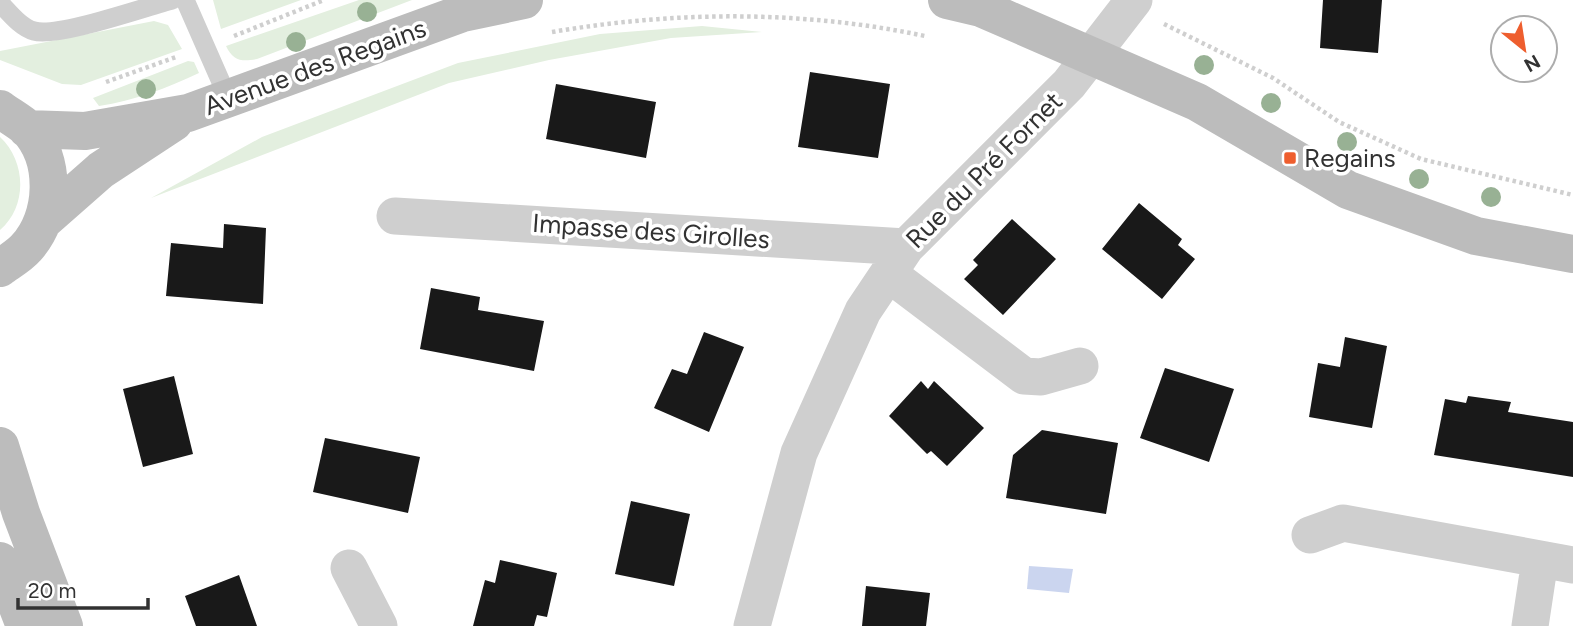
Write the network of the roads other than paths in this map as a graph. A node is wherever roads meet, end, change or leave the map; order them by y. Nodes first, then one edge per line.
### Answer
1 (172, 0) edge
2 (185, 0) edge
3 (524, 0) edge
4 (947, 0) edge
5 (0, 3) edge
6 (1132, 3) edge
7 (1094, 54) junction
8 (228, 98) junction
9 (188, 113) junction
10 (14, 119) edge
11 (395, 216) dead end
12 (43, 221) junction
13 (1573, 254) edge
14 (898, 261) junction
15 (0, 269) edge
16 (1080, 366) dead end
17 (0, 446) edge
18 (1310, 535) dead end
19 (0, 561) edge
20 (1556, 563) edge
21 (348, 568) dead end
22 (25, 626) edge
23 (64, 626) edge
24 (379, 626) edge
25 (752, 626) edge
26 (1530, 626) edge

1 - 5 lane
2 - 8 lane
3 - 8 street, Avenue des Regains
4 - 7 street
6 - 7 street, Rue du Pré Fornet
7 - 13 street
7 - 14 street, Rue du Pré Fornet
8 - 9 street, Avenue des Regains
9 - 10 street, Avenue des Regains
9 - 12 street, Avenue des Regains
10 - 12 street
11 - 14 street, Impasse des Girolles
12 - 15 street
14 - 16 street
14 - 25 street, Rue du Pré Fornet
17 - 23 street
18 - 20 street
19 - 22 street
20 - 26 street
21 - 24 street

